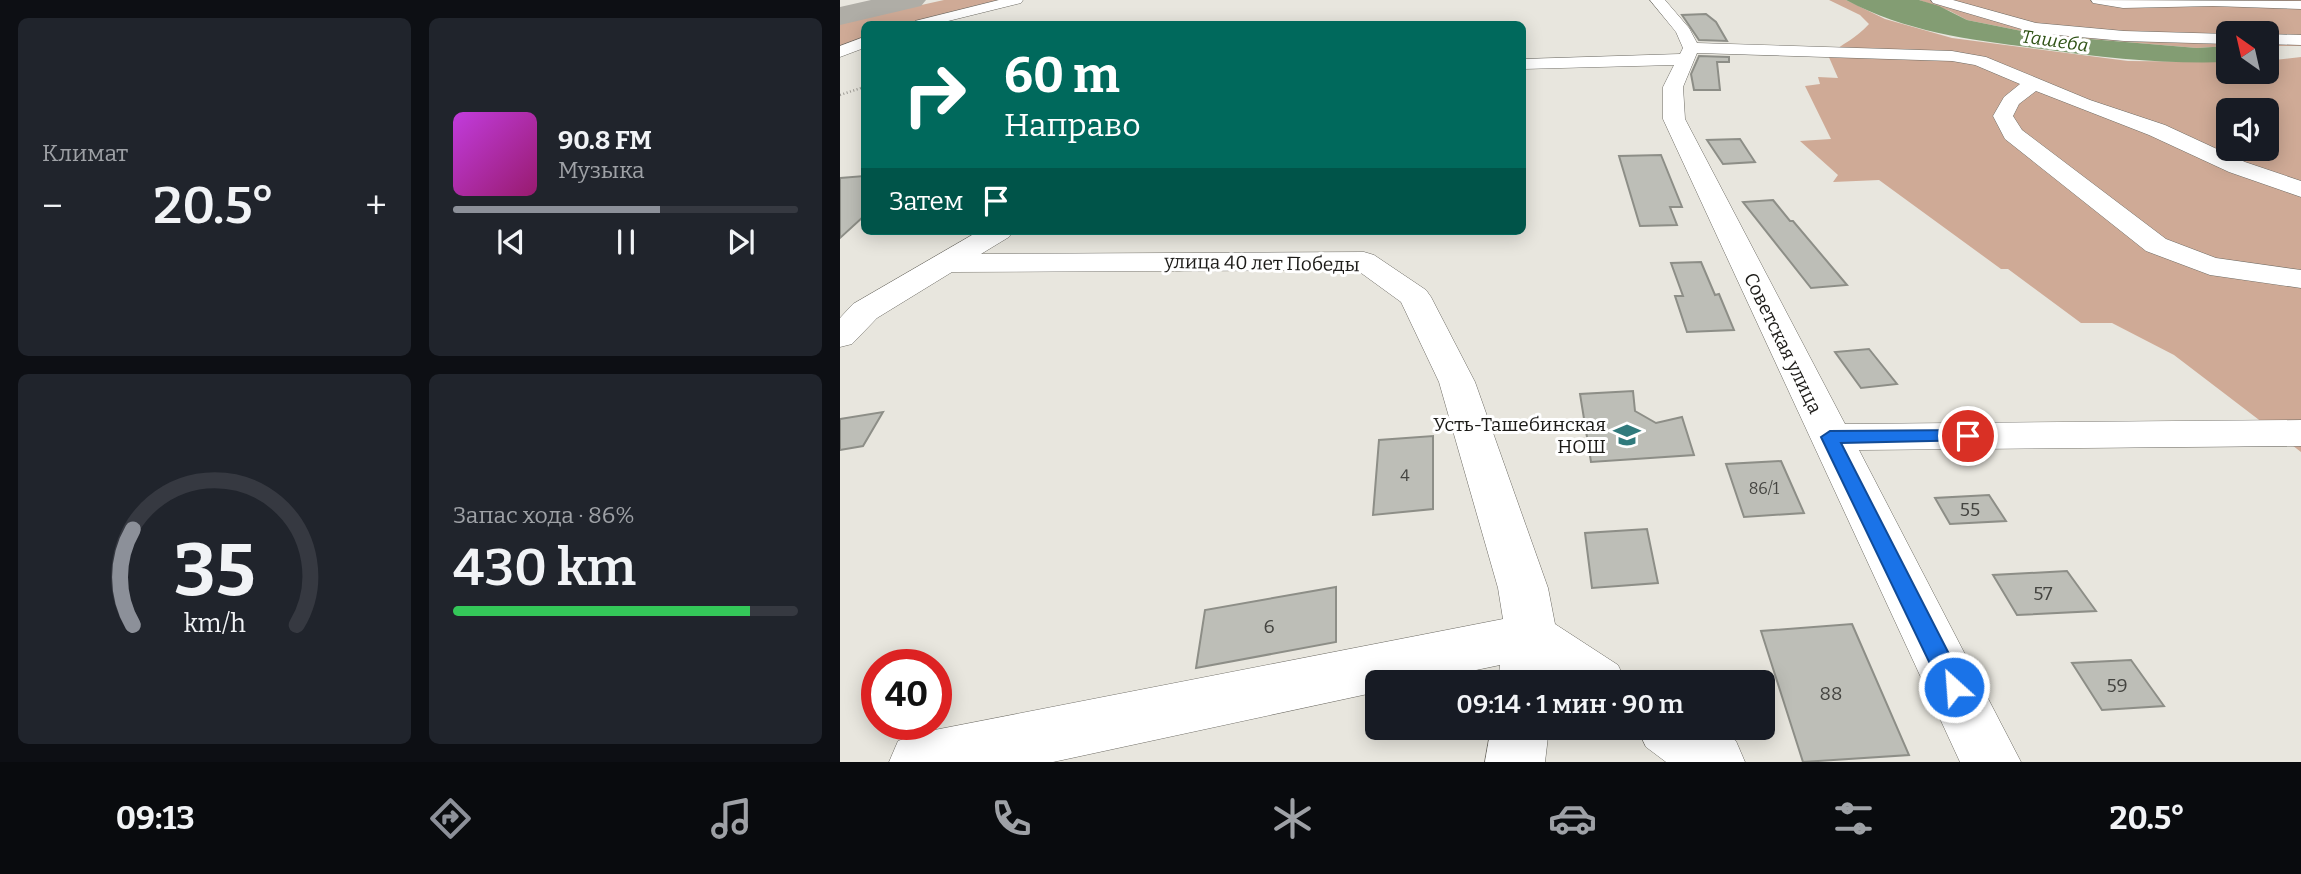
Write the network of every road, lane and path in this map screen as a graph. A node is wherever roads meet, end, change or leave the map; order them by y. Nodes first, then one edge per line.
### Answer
1 (1016, 0) edge
2 (1657, 0) edge
3 (1938, 0) edge
4 (2098, 0) edge
5 (2210, 1) edge
6 (2301, 5) edge
7 (932, 21) edge
8 (2216, 39) edge
9 (2279, 39) edge
10 (2301, 40) edge
11 (861, 43) edge
12 (840, 52) edge
13 (1689, 54) junction
14 (1526, 64) edge
15 (2034, 83) junction
16 (861, 88) edge
17 (840, 95) edge
18 (2301, 189) edge
19 (992, 235) edge
20 (943, 263) junction
21 (2301, 279) edge
22 (840, 337) edge
23 (2301, 433) edge
24 (1830, 437) junction
25 (1528, 659) edge
26 (1562, 670) edge
27 (1518, 740) edge
28 (1683, 740) edge
29 (919, 762) edge
30 (1515, 762) edge
31 (1716, 762) edge
32 (1991, 762) edge

1 - 7 street
2 - 13 street
3 - 8 street
4 - 5 street
5 - 6 street
9 - 10 street
11 - 12 street
13 - 14 street
13 - 15 street
13 - 24 street, Советская улица
15 - 18 street
15 - 21 street
16 - 17 path
19 - 20 street
20 - 22 street
20 - 25 street, улица 40 лет Победы
23 - 24 street
24 - 32 street, Советская улица
25 - 26 street
25 - 29 street
27 - 30 street
28 - 31 street

